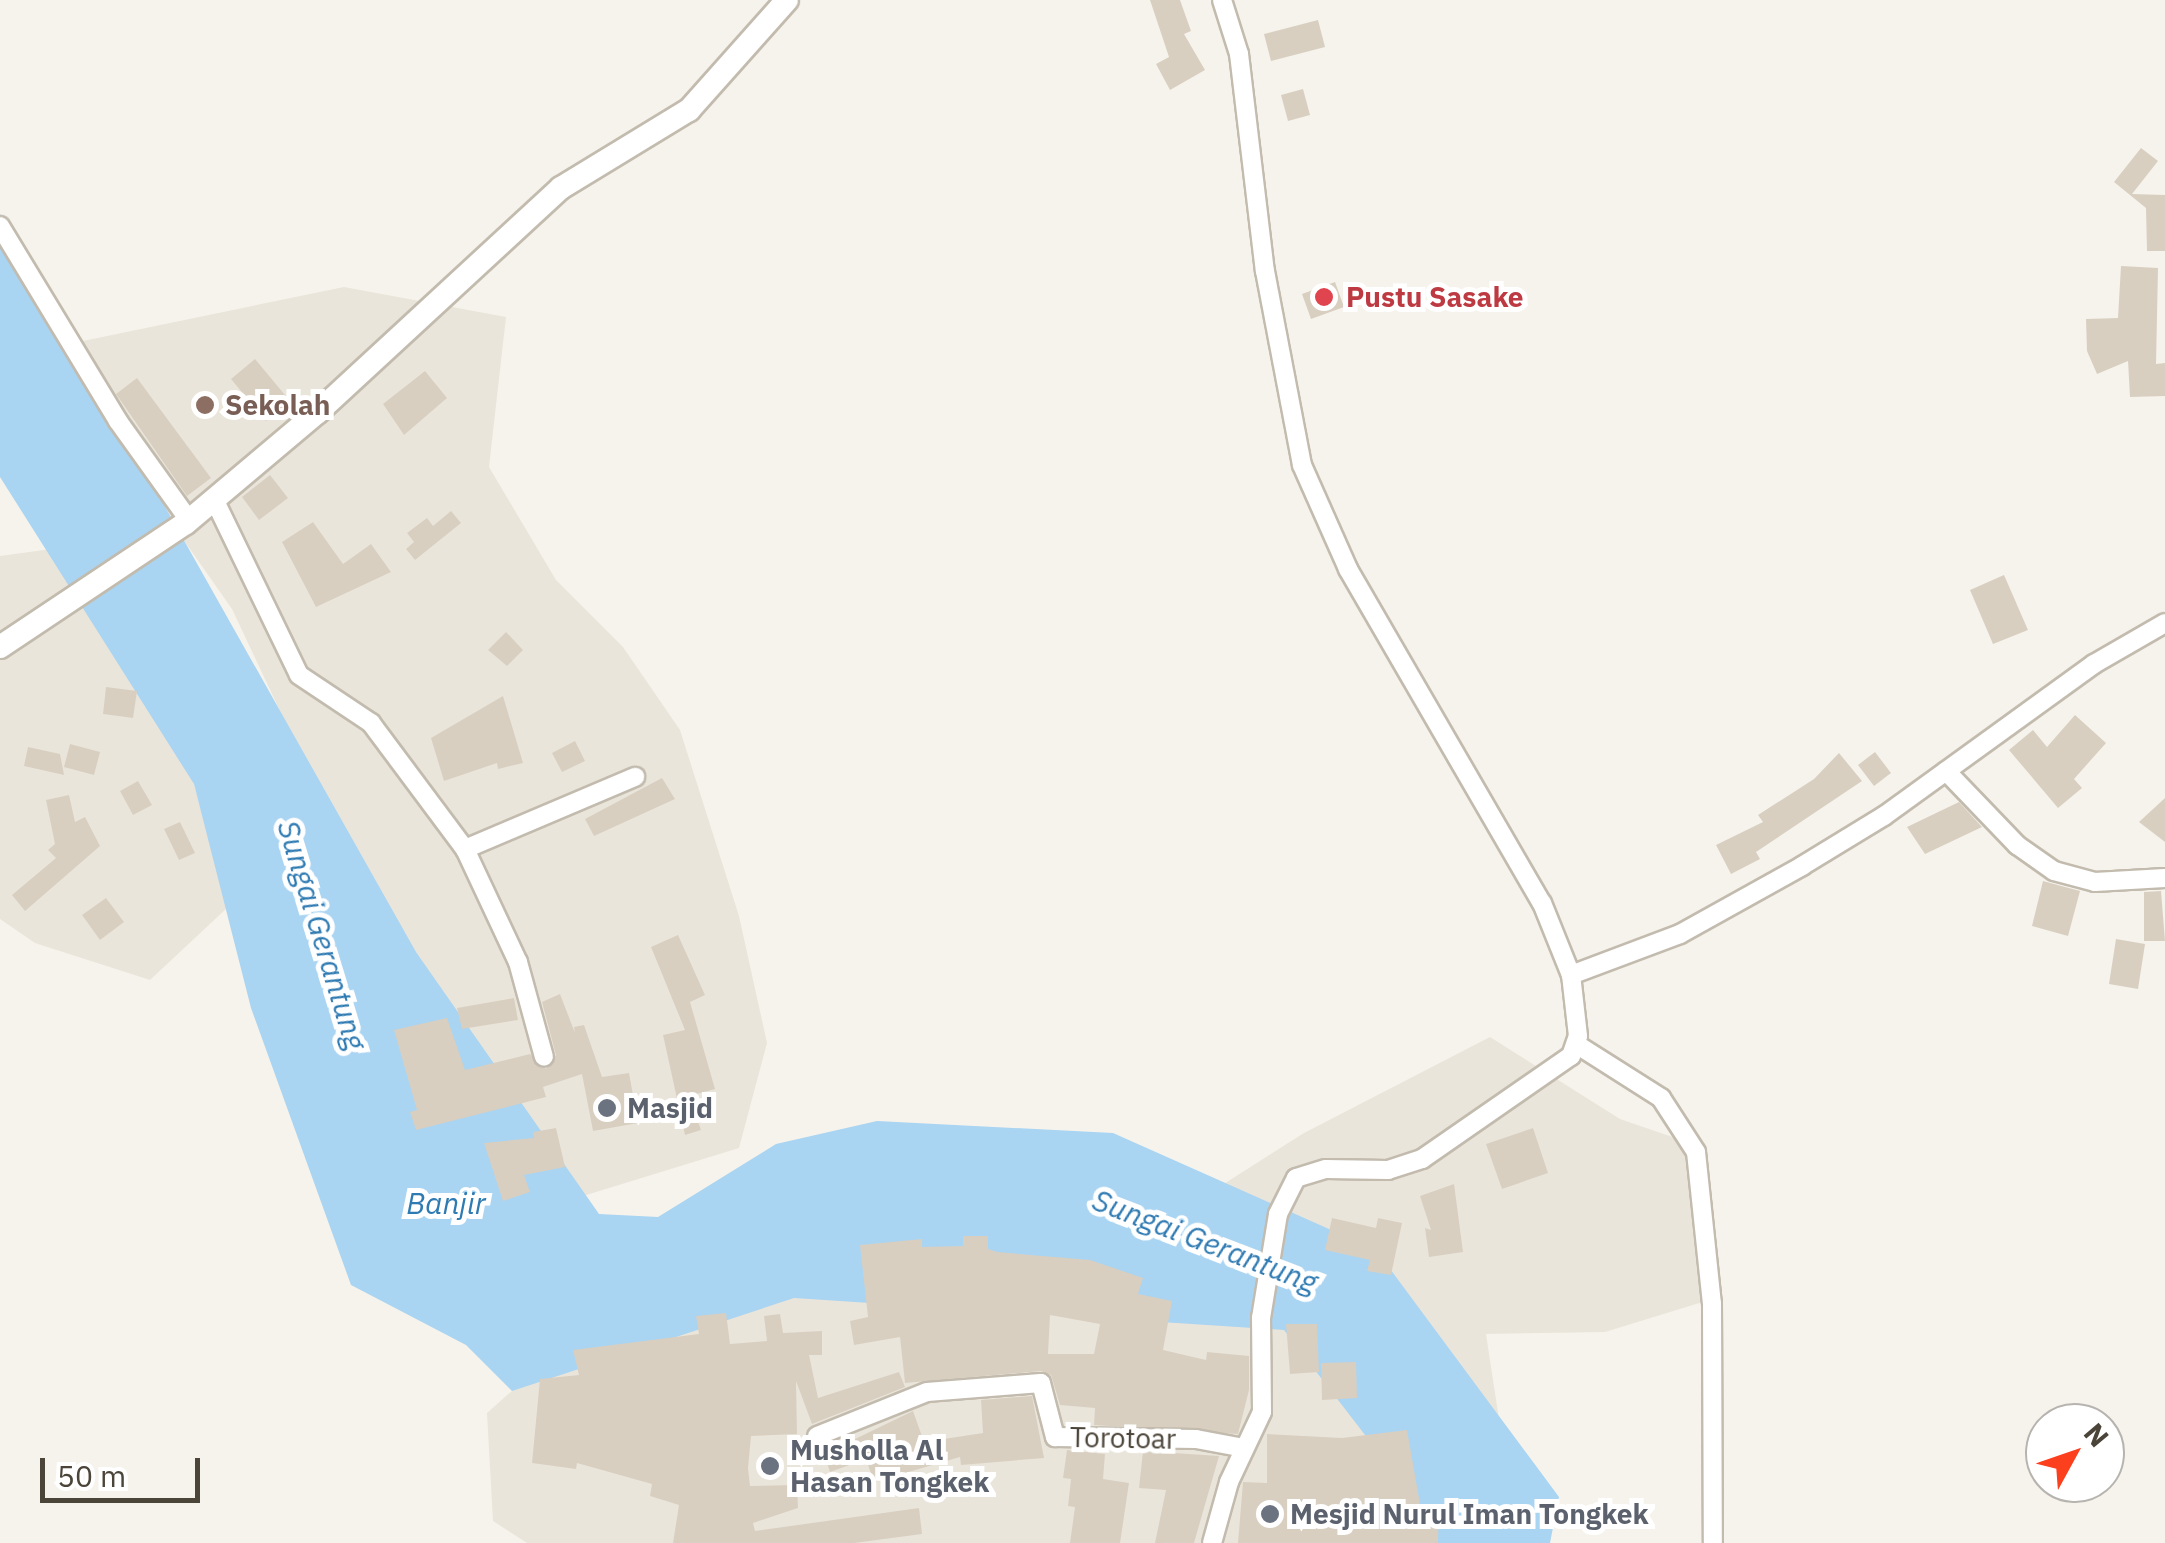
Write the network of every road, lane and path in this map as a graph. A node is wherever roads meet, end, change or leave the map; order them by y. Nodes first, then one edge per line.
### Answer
1 (787, 0) edge
2 (1222, 0) edge
3 (0, 226) edge
4 (214, 499) junction
5 (188, 522) junction
6 (2165, 623) edge
7 (0, 648) edge
8 (1946, 772) junction
9 (635, 777) dead end
10 (465, 849) junction
11 (2165, 878) edge
12 (1570, 974) junction
13 (1576, 1044) junction
14 (544, 1057) dead end
15 (817, 1436) dead end
16 (1244, 1448) junction
17 (1212, 1543) edge
18 (1714, 1543) edge

1 - 4 street
2 - 12 street
3 - 5 street
4 - 5 street
4 - 10 street
5 - 7 street
6 - 8 street
8 - 11 street
8 - 12 street
9 - 10 street
10 - 14 street
12 - 13 street
13 - 16 street
13 - 18 street
15 - 16 street, Torotoar
16 - 17 street

